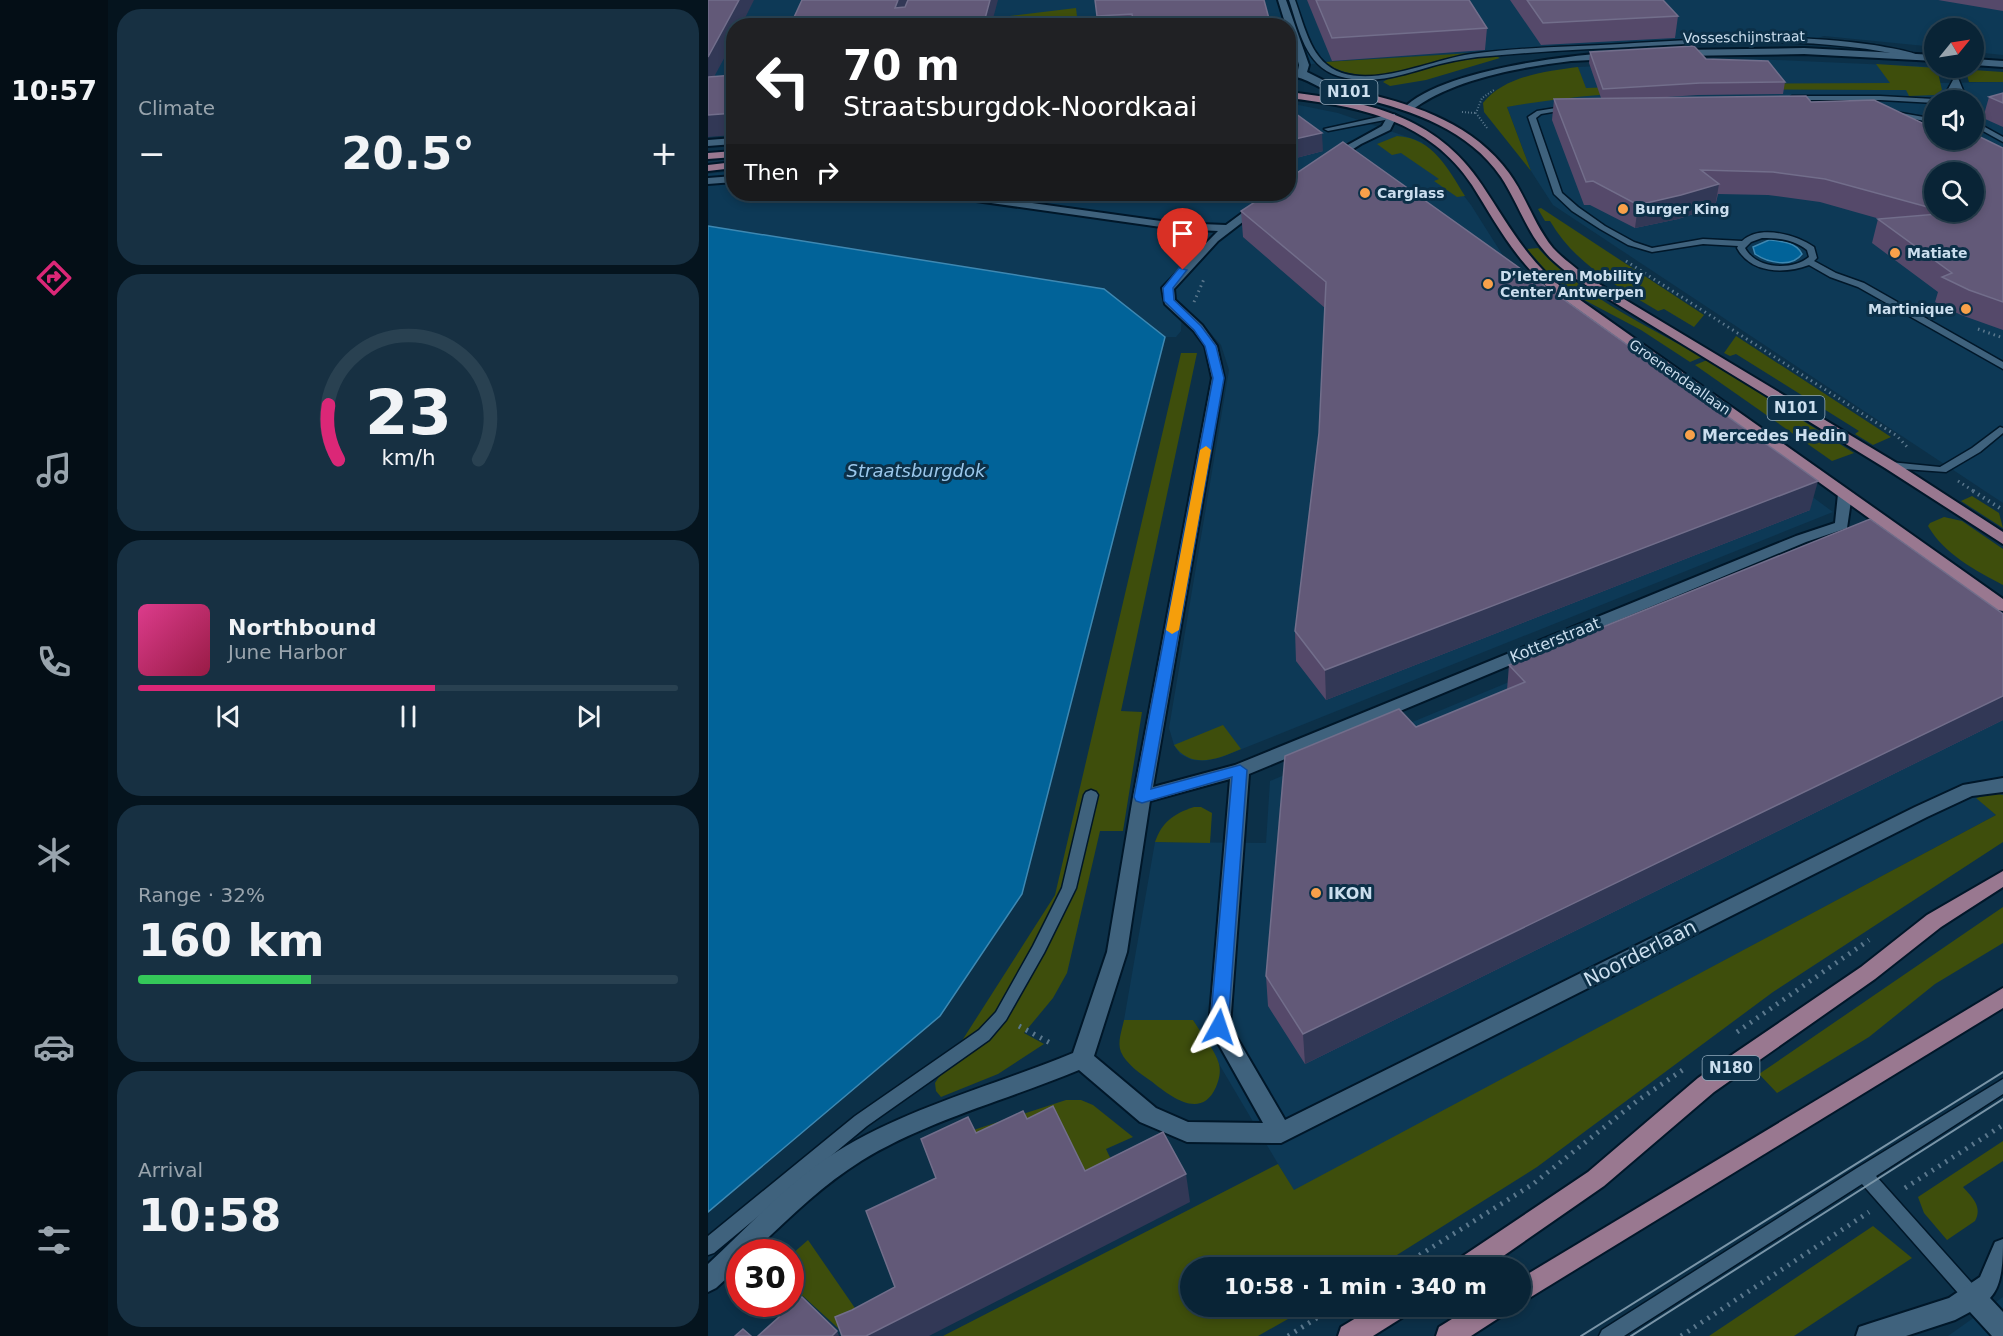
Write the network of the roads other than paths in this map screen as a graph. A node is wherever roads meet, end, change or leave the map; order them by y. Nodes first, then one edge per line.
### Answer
1 (1282, 0) edge
2 (1292, 0) edge
3 (1288, 18) edge
4 (1296, 41) edge
5 (1919, 57) junction
6 (1924, 57) edge
7 (1984, 63) edge
8 (2003, 64) edge
9 (1296, 74) edge
10 (1302, 74) junction
11 (1956, 80) joint
12 (1296, 86) edge
13 (1336, 90) junction
14 (1951, 90) edge
15 (1960, 90) edge
16 (1296, 96) edge
17 (1789, 98) edge
18 (1924, 100) edge
19 (1408, 109) junction
20 (1576, 110) edge
21 (1886, 113) edge
22 (1392, 116) junction
23 (1924, 119) edge
24 (1328, 129) dead end
25 (1984, 129) edge
26 (2003, 140) edge
27 (726, 142) edge
28 (708, 143) edge
29 (726, 155) edge
30 (708, 156) edge
31 (726, 166) edge
32 (1318, 166) edge
33 (708, 168) edge
34 (726, 180) edge
35 (708, 181) edge
36 (998, 201) edge
37 (1264, 201) edge
38 (1226, 228) junction
39 (1743, 244) junction
40 (1810, 262) junction
41 (2003, 366) edge
42 (2000, 430) dead end
43 (1890, 465) junction
44 (1845, 494) junction
45 (2003, 539) edge
46 (2003, 606) edge
47 (1240, 770) junction
48 (2003, 785) edge
49 (1091, 795) dead end
50 (1142, 797) junction
51 (2003, 878) edge
52 (2003, 997) edge
53 (1082, 1059) junction
54 (2003, 1086) edge
55 (1281, 1134) junction
56 (1863, 1173) junction
57 (708, 1247) edge
58 (2003, 1250) edge
59 (1481, 1257) edge
60 (708, 1280) edge
61 (1531, 1285) edge
62 (1972, 1296) junction
63 (1381, 1317) edge
64 (1478, 1317) edge
65 (2003, 1330) edge
66 (1350, 1336) edge
67 (1448, 1336) edge
68 (1608, 1336) edge
69 (1868, 1336) edge

1 - 3 street
2 - 5 lane
4 - 10 street
5 - 6 street, Vosseschijnstraat
5 - 19 street, Vosseschijnstraat
7 - 8 street
9 - 10 street
10 - 13 street
11 - 14 lane
11 - 15 lane
12 - 13 main road, N101
13 - 19 main road, N101
16 - 22 main road, N101
17 - 18 lane
19 - 22 street, Vosseschijnstraat
19 - 43 main road, Groenendaallaan / N101
20 - 39 lane
21 - 23 lane
22 - 24 lane
22 - 32 street, Vosseschijnstraat
22 - 44 main road, Groenendaallaan / N101
25 - 26 lane
27 - 28 street
29 - 30 main road
31 - 33 main road
34 - 35 street
36 - 38 street
37 - 38 street
38 - 50 street
39 - 40 lane
39 - 40 lane
40 - 41 lane
42 - 43 lane
43 - 45 main road, Groenendaallaan
44 - 46 main road, Groenendaallaan / N101
44 - 47 street, Kotterstraat
47 - 50 street, Kotterstraat
47 - 55 street
48 - 55 street, Noorderlaan
49 - 57 lane
50 - 53 street
51 - 59 main road, N180
52 - 61 main road
53 - 55 street
53 - 60 street
54 - 56 lane
56 - 62 lane
56 - 68 lane
58 - 62 street
62 - 65 street
62 - 69 street
63 - 66 main road
64 - 67 main road

